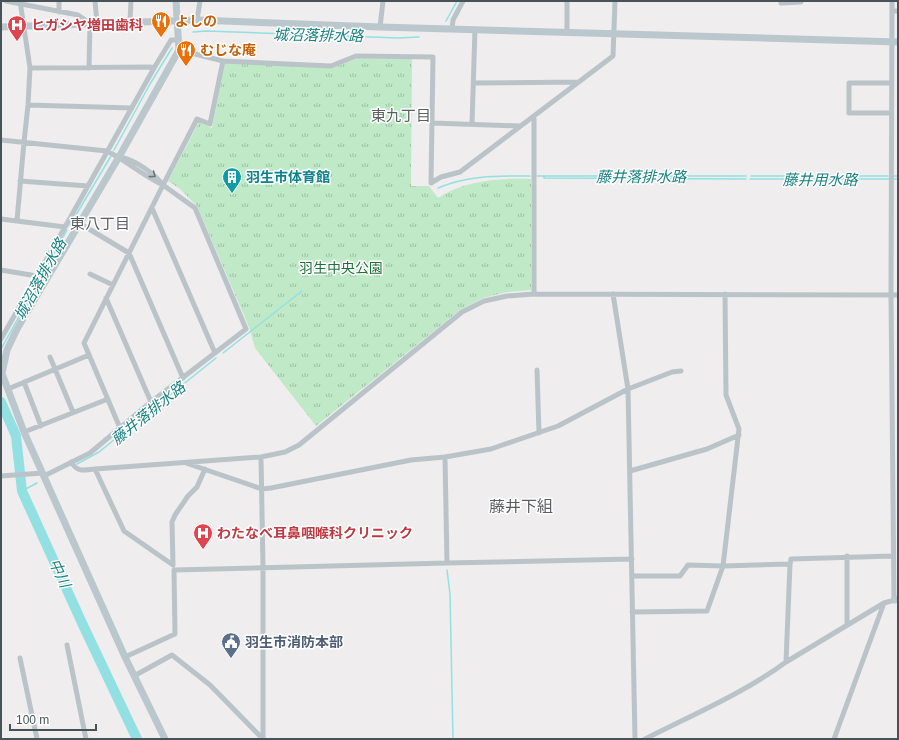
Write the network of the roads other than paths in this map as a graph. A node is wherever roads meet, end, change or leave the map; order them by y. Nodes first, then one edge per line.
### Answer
1 (6, 1) edge
2 (59, 1) edge
3 (95, 1) edge
4 (131, 1) edge
5 (176, 1) edge
6 (200, 1) edge
7 (383, 1) edge
8 (463, 1) edge
9 (568, 1) edge
10 (615, 1) edge
11 (781, 1) edge
12 (801, 1) edge
13 (892, 1) edge
14 (20, 2) edge
15 (892, 11) junction
16 (898, 11) edge
17 (60, 12) junction
18 (178, 20) junction
19 (196, 20) junction
20 (130, 22) junction
21 (93, 23) junction
22 (1, 27) edge
23 (24, 27) junction
24 (380, 27) junction
25 (452, 29) junction
26 (475, 29) junction
27 (567, 32) junction
28 (614, 33) junction
29 (178, 40) junction
30 (895, 42) edge
31 (179, 50) junction
32 (223, 61) junction
33 (30, 68) junction
34 (89, 68) junction
35 (154, 68) junction
36 (579, 82) junction
37 (474, 83) junction
38 (891, 84) junction
39 (28, 105) junction
40 (132, 108) junction
41 (891, 113) junction
42 (534, 116) junction
43 (432, 123) junction
44 (472, 124) junction
45 (521, 126) junction
46 (1, 140) edge
47 (24, 142) junction
48 (107, 151) junction
49 (119, 157) junction
50 (20, 181) junction
51 (163, 185) junction
52 (88, 186) junction
53 (152, 208) junction
54 (1, 219) edge
55 (17, 220) junction
56 (79, 223) junction
57 (65, 226) junction
58 (74, 230) junction
59 (129, 253) junction
60 (1, 270) edge
61 (90, 274) dead end
62 (37, 276) junction
63 (113, 285) junction
64 (534, 294) junction
65 (613, 294) junction
66 (725, 294) junction
67 (891, 294) junction
68 (898, 295) edge
69 (106, 298) junction
70 (1, 339) edge
71 (215, 353) junction
72 (89, 355) junction
73 (50, 357) dead end
74 (55, 369) junction
75 (537, 370) dead end
76 (681, 371) dead end
77 (1, 372) edge
78 (183, 378) junction
79 (24, 382) junction
80 (8, 389) junction
81 (628, 389) junction
82 (108, 399) junction
83 (151, 402) junction
84 (73, 412) junction
85 (41, 426) junction
86 (120, 428) junction
87 (24, 432) junction
88 (539, 433) junction
89 (739, 435) junction
90 (261, 457) junction
91 (445, 457) junction
92 (72, 462) junction
93 (184, 462) junction
94 (95, 469) junction
95 (205, 469) junction
96 (630, 471) junction
97 (44, 474) junction
98 (1, 476) edge
99 (262, 489) junction
100 (847, 556) junction
101 (893, 556) junction
102 (632, 559) junction
103 (447, 563) junction
104 (790, 564) junction
105 (723, 566) junction
106 (173, 567) junction
107 (263, 568) junction
108 (632, 576) junction
109 (896, 599) edge
110 (884, 603) junction
111 (632, 612) junction
112 (847, 625) junction
113 (67, 645) dead end
114 (125, 657) junction
115 (20, 658) dead end
116 (786, 662) junction
117 (134, 676) junction
118 (256, 737) edge
119 (38, 739) edge
120 (86, 739) edge
121 (165, 739) edge
122 (263, 739) edge
123 (635, 739) edge
124 (645, 739) edge
125 (834, 739) edge

1 - 14 street
2 - 17 street
3 - 21 street
4 - 20 street
5 - 18 street
6 - 19 street
7 - 24 street
8 - 25 street
9 - 27 street
10 - 28 street
11 - 12 street
13 - 15 street
14 - 17 street
14 - 23 street
15 - 16 street
15 - 30 street
17 - 21 street
18 - 19 street
18 - 20 street
18 - 29 street
19 - 24 street
20 - 21 street
21 - 23 street
21 - 34 street
22 - 23 street
23 - 33 street
24 - 25 street
25 - 26 street
26 - 27 street
26 - 37 street
27 - 28 street
28 - 30 street
28 - 36 street
29 - 31 street
29 - 35 street
30 - 38 street
31 - 32 street
31 - 49 street
32 - 43 street
32 - 51 street
33 - 34 street
33 - 39 street
34 - 35 street
35 - 40 street
36 - 37 street
36 - 42 street
37 - 44 street
38 - 41 street
38 - 41 street
39 - 40 street
39 - 47 street
40 - 48 street
41 - 67 street
42 - 45 street
42 - 64 street
43 - 44 street
43 - 45 street
44 - 45 street
46 - 47 street
47 - 48 street
47 - 50 street
48 - 49 street
48 - 52 street
49 - 51 street
49 - 56 street
50 - 52 street
50 - 55 street
51 - 53 street
51 - 71 street
52 - 57 street
53 - 59 street
53 - 71 street
54 - 55 street
55 - 57 street
56 - 58 street
56 - 59 street
57 - 58 street
57 - 62 street
58 - 77 street
59 - 63 street
59 - 78 street
60 - 62 street
61 - 63 street
62 - 70 street
63 - 69 street
64 - 65 street
64 - 90 street
65 - 66 street
65 - 81 street
66 - 67 street
66 - 89 street
67 - 68 street
67 - 101 street
69 - 72 street
69 - 83 street
71 - 78 street
72 - 74 street
72 - 82 street
73 - 74 street
74 - 79 street
74 - 84 street
75 - 88 street
76 - 81 street
77 - 80 street
78 - 83 street
79 - 80 street
79 - 85 street
80 - 87 street
81 - 88 street
81 - 96 street
82 - 84 street
82 - 86 street
83 - 86 street
84 - 85 street
85 - 87 street
86 - 92 street
87 - 97 street
88 - 91 street
89 - 96 street
89 - 105 street
90 - 93 street
90 - 99 street
91 - 99 street
91 - 103 street
92 - 94 street
92 - 97 street
93 - 94 street
93 - 95 street
94 - 106 street
95 - 99 street
95 - 106 street
96 - 102 street
97 - 98 street
97 - 114 street
99 - 107 street
100 - 101 street
100 - 104 street
100 - 112 street
101 - 109 street
102 - 103 street
102 - 108 street
103 - 107 street
104 - 105 street
104 - 116 street
105 - 108 street
105 - 111 street
106 - 107 street
106 - 114 street
107 - 122 street
108 - 111 street
109 - 110 street
110 - 112 street
110 - 125 street
111 - 123 street
112 - 116 street
113 - 120 street
114 - 117 street
115 - 119 street
116 - 124 street
117 - 118 street
117 - 121 street
118 - 122 street

